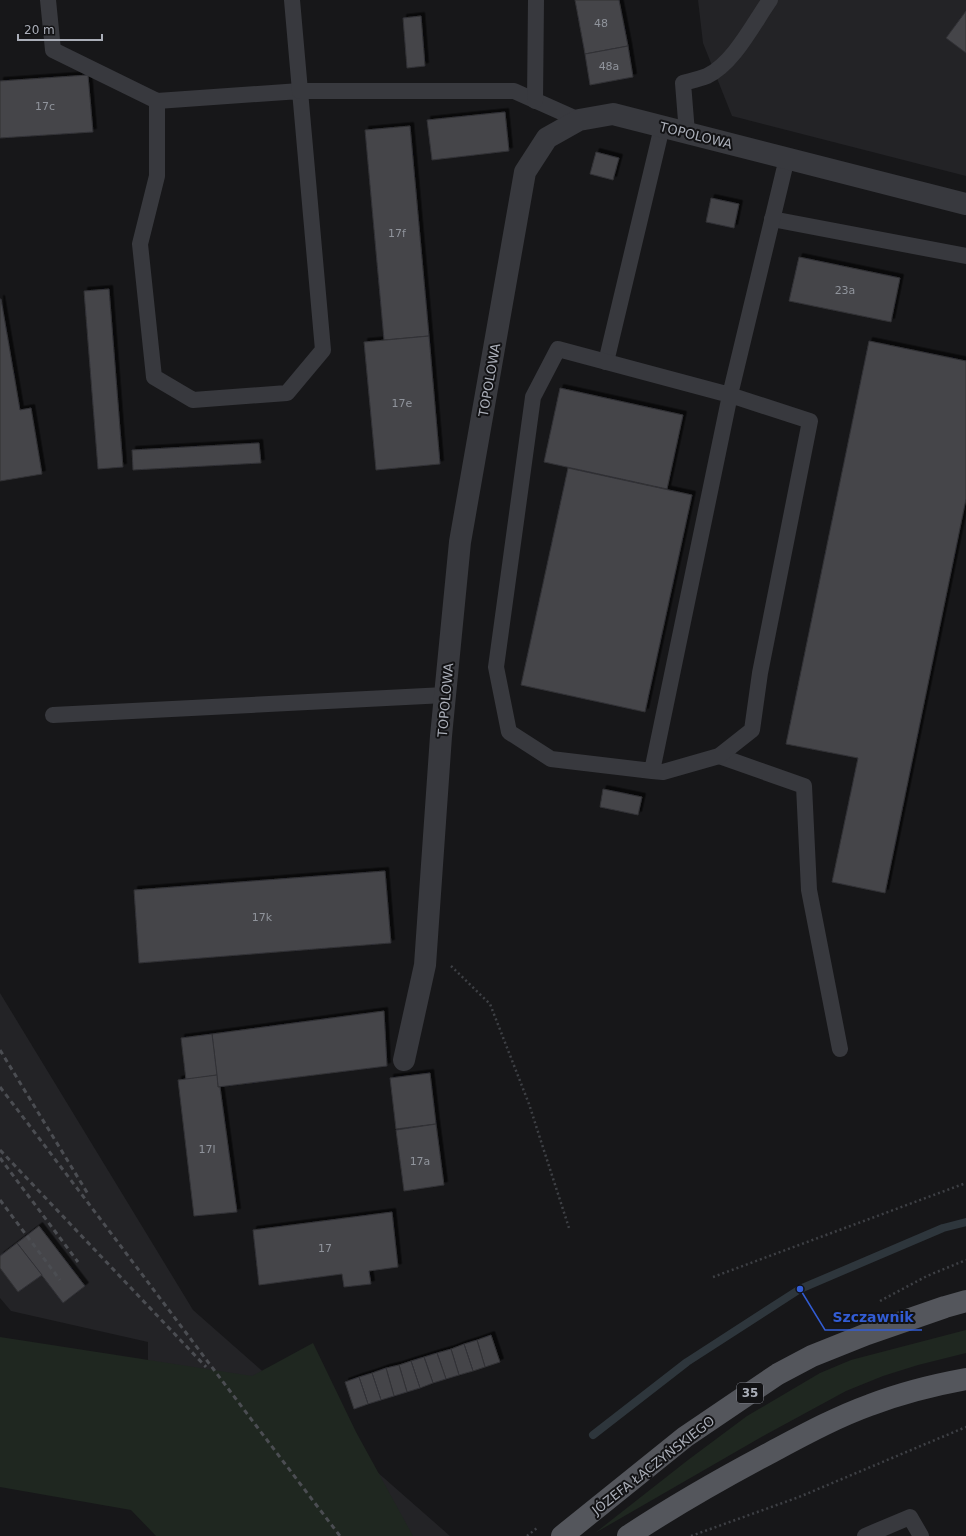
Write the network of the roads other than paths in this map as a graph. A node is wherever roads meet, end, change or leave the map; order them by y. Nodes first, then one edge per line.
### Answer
1 (48, 0) edge
2 (292, 0) edge
3 (536, 0) edge
4 (770, 0) edge
5 (300, 91) junction
6 (157, 101) junction
7 (535, 101) junction
8 (579, 120) junction
9 (662, 127) junction
10 (687, 133) junction
11 (786, 158) junction
12 (966, 204) edge
13 (772, 219) junction
14 (966, 256) edge
15 (606, 362) junction
16 (730, 395) junction
17 (445, 694) junction
18 (53, 715) dead end
19 (719, 756) junction
20 (652, 771) junction
21 (840, 1049) dead end
22 (404, 1060) dead end
23 (966, 1302) edge
24 (966, 1379) edge
25 (562, 1536) edge
26 (628, 1536) edge
27 (865, 1536) edge
28 (921, 1536) edge

1 - 6 lane
2 - 5 lane
3 - 7 lane
4 - 10 lane
5 - 6 lane
5 - 6 lane
5 - 7 lane
7 - 8 lane
8 - 9 street, TOPOLOWA
8 - 17 street, TOPOLOWA
9 - 10 street, TOPOLOWA
9 - 15 lane
10 - 11 street, TOPOLOWA
11 - 12 street, TOPOLOWA
11 - 13 lane
13 - 14 lane
13 - 16 lane
15 - 16 lane
15 - 20 lane
16 - 19 lane
16 - 20 lane
17 - 18 lane
17 - 22 street, TOPOLOWA
19 - 20 lane
19 - 21 lane
23 - 25 main road, JÓZEFA ŁĄCZYŃSKIEGO / 35
24 - 26 main road
27 - 28 lane

